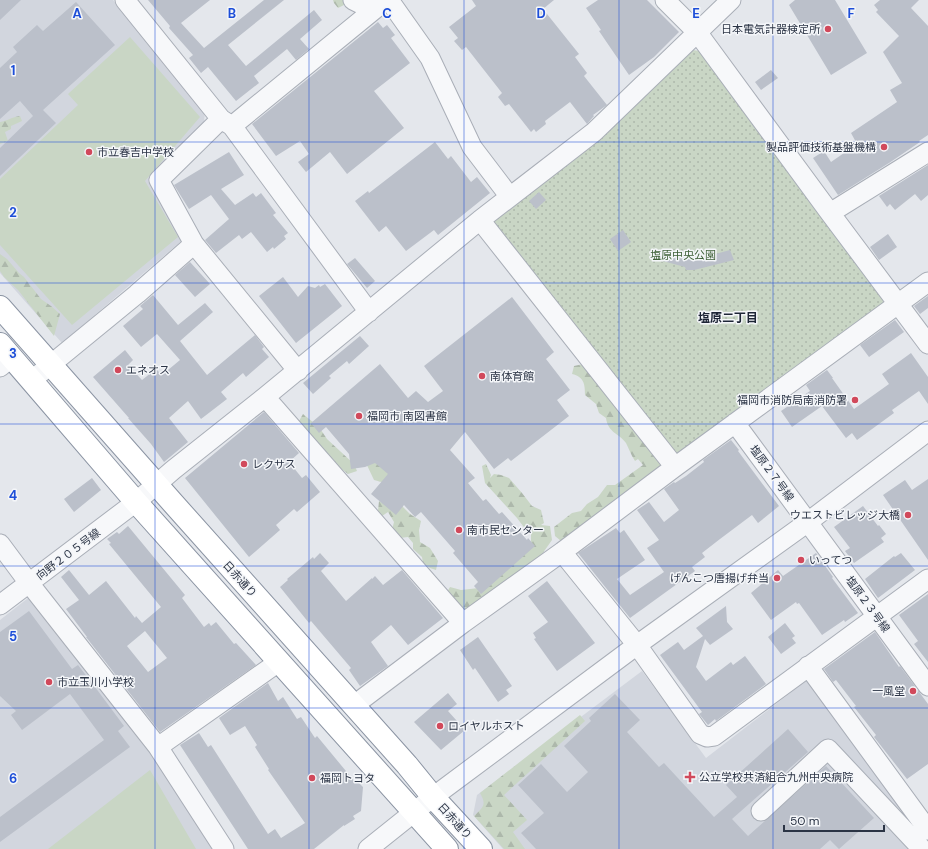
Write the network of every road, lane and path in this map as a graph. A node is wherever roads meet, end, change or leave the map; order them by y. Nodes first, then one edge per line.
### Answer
1 (125, 0) edge
2 (353, 0) edge
3 (389, 0) edge
4 (665, 0) edge
5 (731, 0) edge
6 (379, 5) edge
7 (697, 32) junction
8 (227, 122) junction
9 (928, 152) edge
10 (510, 197) junction
11 (830, 213) junction
12 (480, 220) junction
13 (194, 244) junction
14 (928, 282) edge
15 (898, 304) junction
16 (0, 307) edge
17 (369, 312) junction
18 (928, 344) edge
19 (4, 356) edge
20 (51, 363) junction
21 (298, 371) junction
22 (32, 380) junction
23 (265, 397) junction
24 (735, 423) junction
25 (928, 432) edge
26 (675, 467) junction
27 (156, 484) junction
28 (136, 502) junction
29 (808, 522) junction
30 (0, 544) edge
31 (562, 552) junction
32 (928, 579) edge
33 (29, 584) junction
34 (0, 605) edge
35 (877, 617) junction
36 (463, 622) junction
37 (637, 645) junction
38 (280, 661) junction
39 (808, 666) junction
40 (928, 686) edge
41 (353, 706) junction
42 (158, 747) junction
43 (433, 797) junction
44 (761, 811) dead end
45 (415, 812) junction
46 (928, 830) edge
47 (224, 849) edge
48 (368, 849) edge
49 (447, 849) edge
50 (481, 849) edge
51 (922, 849) edge

1 - 8 street
2 - 6 street
3 - 10 street
4 - 7 street
5 - 7 street, 向野２０５号線
6 - 8 street
7 - 10 street, 向野２０５号線
7 - 11 street
8 - 13 street
8 - 17 street
9 - 11 street
10 - 12 street, 向野２０５号線
11 - 15 street
12 - 17 street, 向野２０５号線
12 - 26 street
13 - 20 street
13 - 21 street
14 - 15 street
15 - 18 street
15 - 24 street
16 - 20 highway, 日赤通り
17 - 21 street, 向野２０５号線
19 - 22 highway
20 - 22 street
20 - 27 highway, 日赤通り
21 - 23 street, 向野２０５号線
22 - 28 highway
23 - 27 street, 向野２０５号線
23 - 36 street
24 - 26 street
24 - 29 street, 塩原２７号線
25 - 29 street
26 - 31 street
27 - 28 street, 向野２０５号線
27 - 41 highway, 日赤通り
28 - 33 street, 向野２０５号線
28 - 38 highway
29 - 35 street, 塩原２３号線
29 - 37 street
30 - 33 street
31 - 36 street
31 - 37 street
32 - 35 street
33 - 34 street, 向野２０５号線
33 - 42 street
35 - 39 street
35 - 40 street, 塩原２３号線
36 - 41 street
37 - 39 street
37 - 43 street
38 - 42 street
38 - 45 highway
39 - 46 street
41 - 43 highway, 日赤通り
42 - 47 street
43 - 45 street
43 - 50 highway, 日赤通り
44 - 51 street
45 - 48 street
45 - 49 highway

